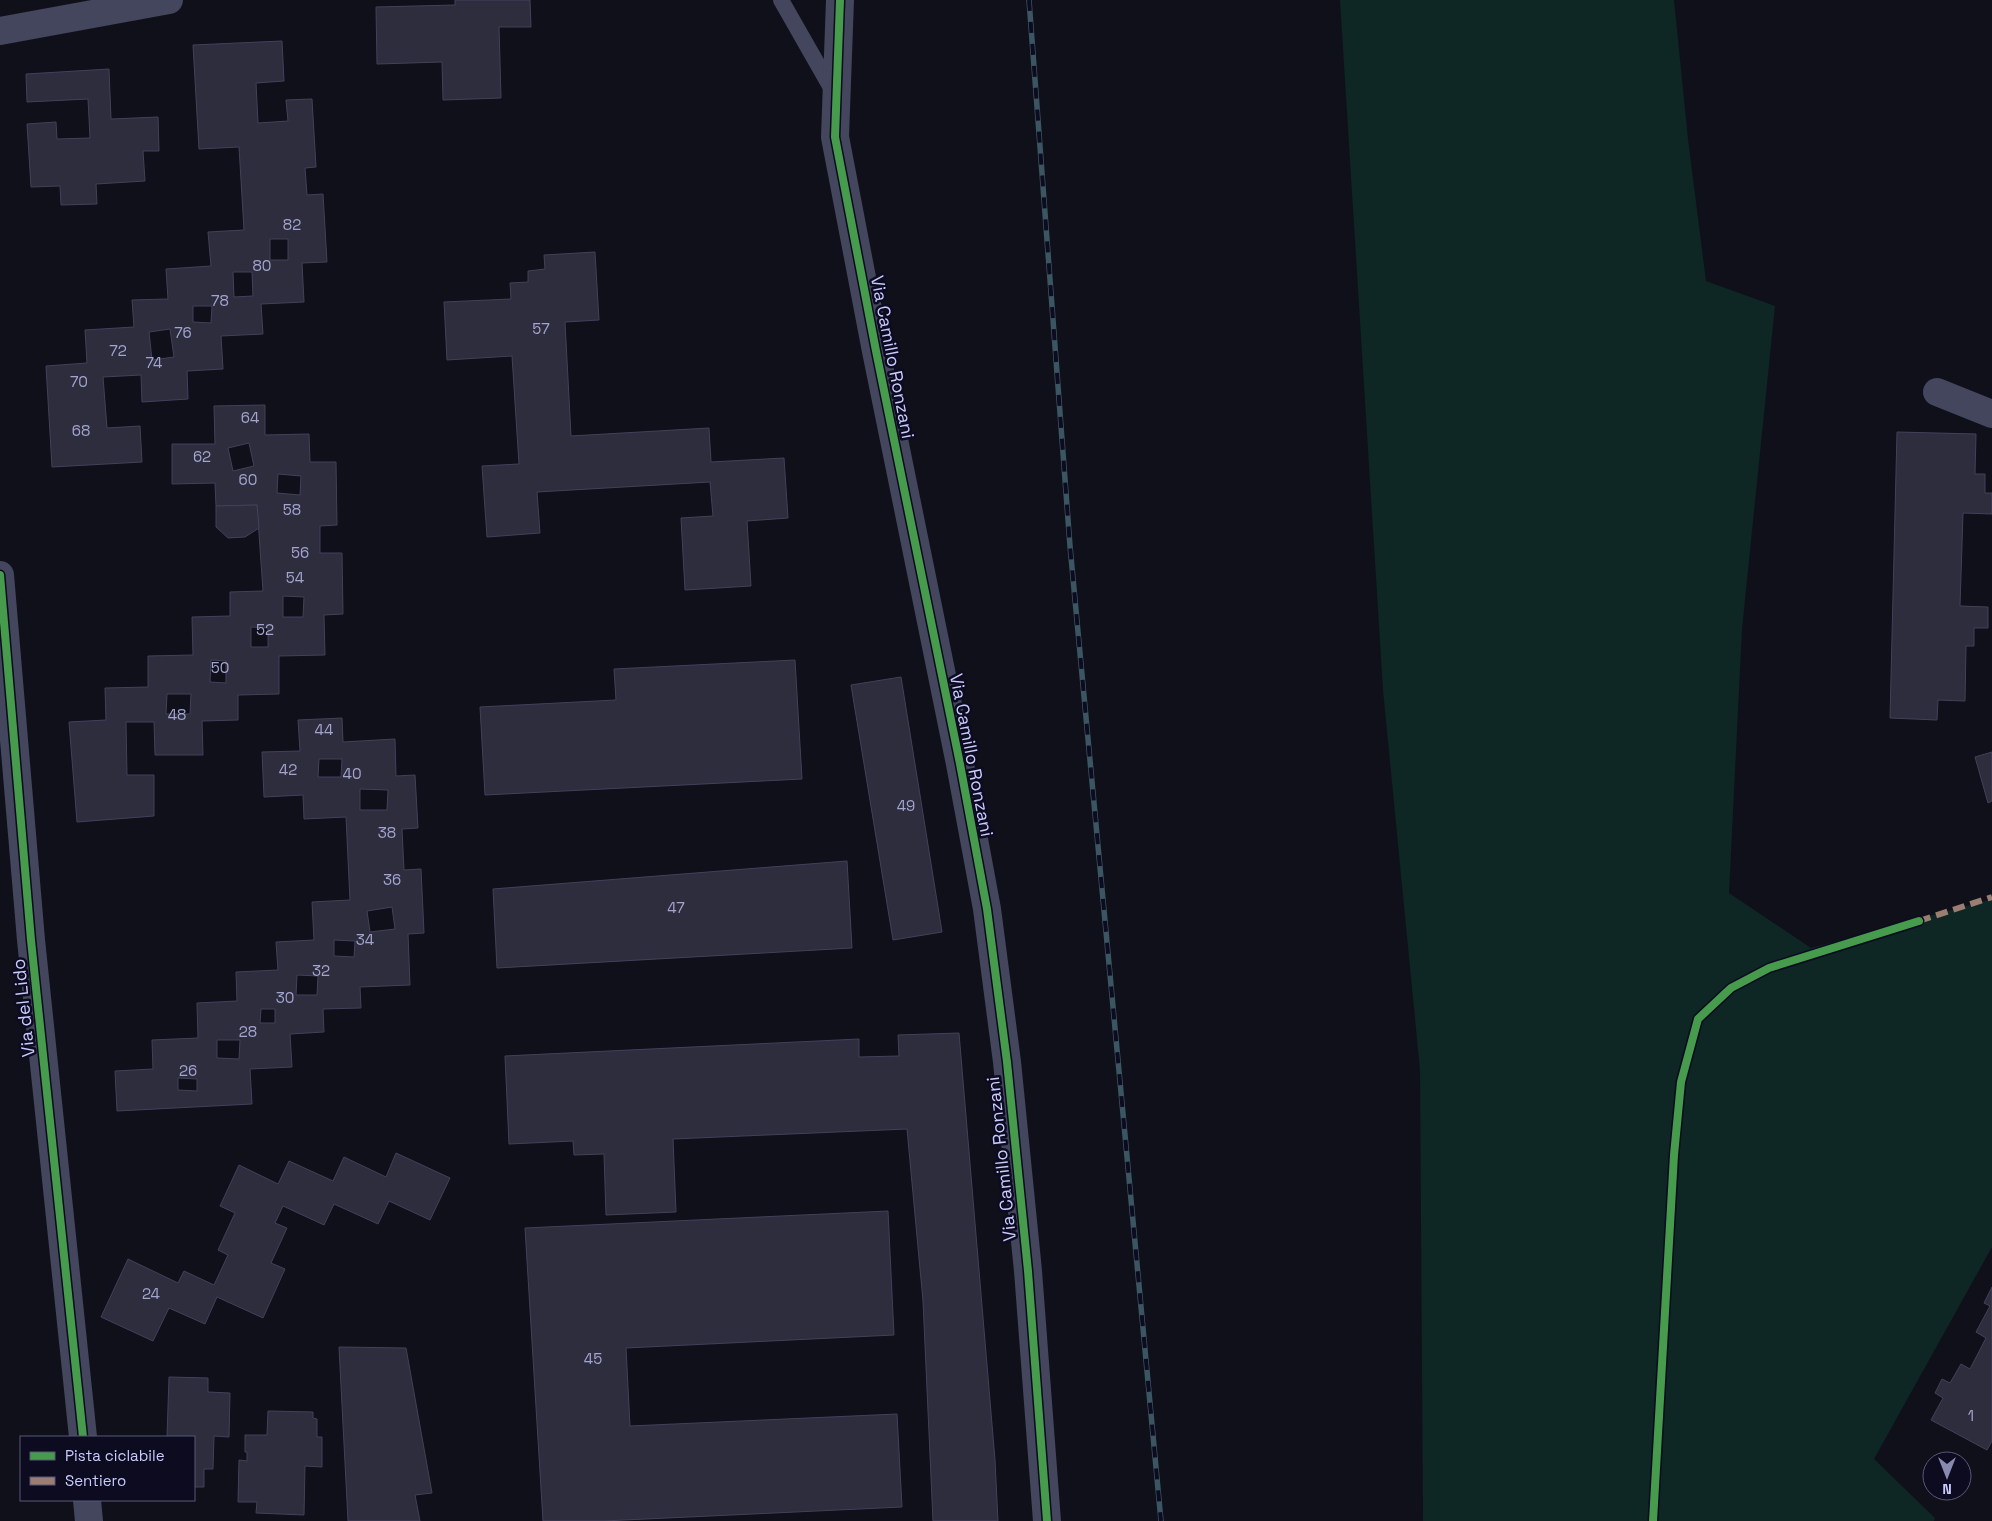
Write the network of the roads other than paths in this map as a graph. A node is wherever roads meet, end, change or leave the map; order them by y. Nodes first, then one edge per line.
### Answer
1 (169, 0) edge
2 (781, 0) edge
3 (840, 0) edge
4 (0, 31) edge
5 (836, 98) junction
6 (1938, 392) dead end
7 (1992, 414) edge
8 (0, 576) edge
9 (83, 1436) edge
10 (87, 1501) edge
11 (88, 1521) edge
12 (1047, 1521) edge

1 - 4 street
2 - 5 lane
3 - 5 street, Via Camillo Ronzani
5 - 12 street, Via Camillo Ronzani
6 - 7 street
8 - 9 street, Via del Lido
10 - 11 street

